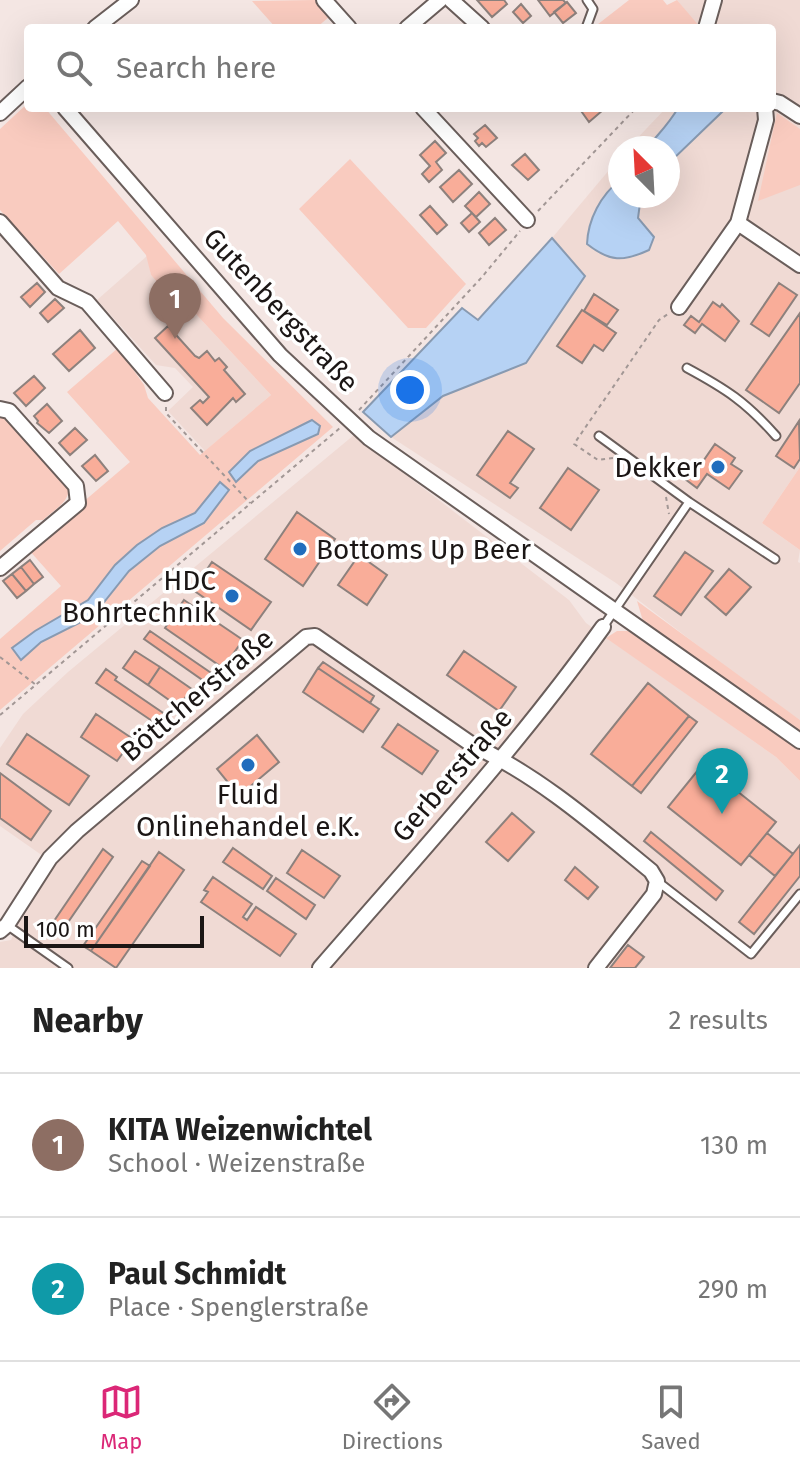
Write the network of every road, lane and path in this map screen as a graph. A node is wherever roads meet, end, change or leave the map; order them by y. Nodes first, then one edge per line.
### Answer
1 (131, 0) edge
2 (324, 0) edge
3 (440, 0) edge
4 (451, 0) edge
5 (587, 0) edge
6 (714, 0) edge
7 (100, 24) edge
8 (345, 24) edge
9 (412, 24) edge
10 (478, 24) edge
11 (587, 24) edge
12 (707, 24) edge
13 (24, 91) edge
14 (776, 102) edge
15 (68, 112) edge
16 (427, 112) edge
17 (632, 112) edge
18 (765, 112) edge
19 (0, 113) edge
20 (800, 116) edge
21 (527, 220) junction
22 (0, 222) edge
23 (738, 223) junction
24 (800, 265) edge
25 (679, 307) dead end
26 (687, 368) dead end
27 (165, 393) joint
28 (0, 409) edge
29 (349, 420) junction
30 (599, 436) dead end
31 (776, 436) dead end
32 (689, 502) junction
33 (251, 504) junction
34 (775, 559) dead end
35 (0, 568) edge
36 (615, 610) junction
37 (603, 627) joint
38 (0, 657) edge
39 (36, 685) junction
40 (0, 715) edge
41 (800, 741) edge
42 (502, 759) junction
43 (657, 881) junction
44 (800, 894) edge
45 (3, 928) edge
46 (68, 968) edge
47 (320, 968) edge
48 (596, 968) edge

1 - 7 street
2 - 8 street
3 - 9 street
4 - 10 street
5 - 11 lane
6 - 12 street
13 - 19 street
14 - 20 street
15 - 29 street, Gutenbergstraße
16 - 21 street
17 - 21 path
18 - 23 street
21 - 29 path
22 - 27 street
23 - 24 street
23 - 25 street
26 - 31 lane
27 - 33 path
28 - 35 street
29 - 33 path
29 - 36 street, Gutenbergstraße
30 - 32 lane
32 - 34 lane
32 - 36 lane, Gerberstraße
33 - 39 path
36 - 37 lane, Gerberstraße
36 - 41 street, Gutenbergstraße
37 - 42 street, Gerberstraße
38 - 39 path
39 - 40 path
42 - 43 street
42 - 45 street, Böttcherstraße
42 - 47 street, Gerberstraße
43 - 44 lane
43 - 48 street
45 - 46 lane

